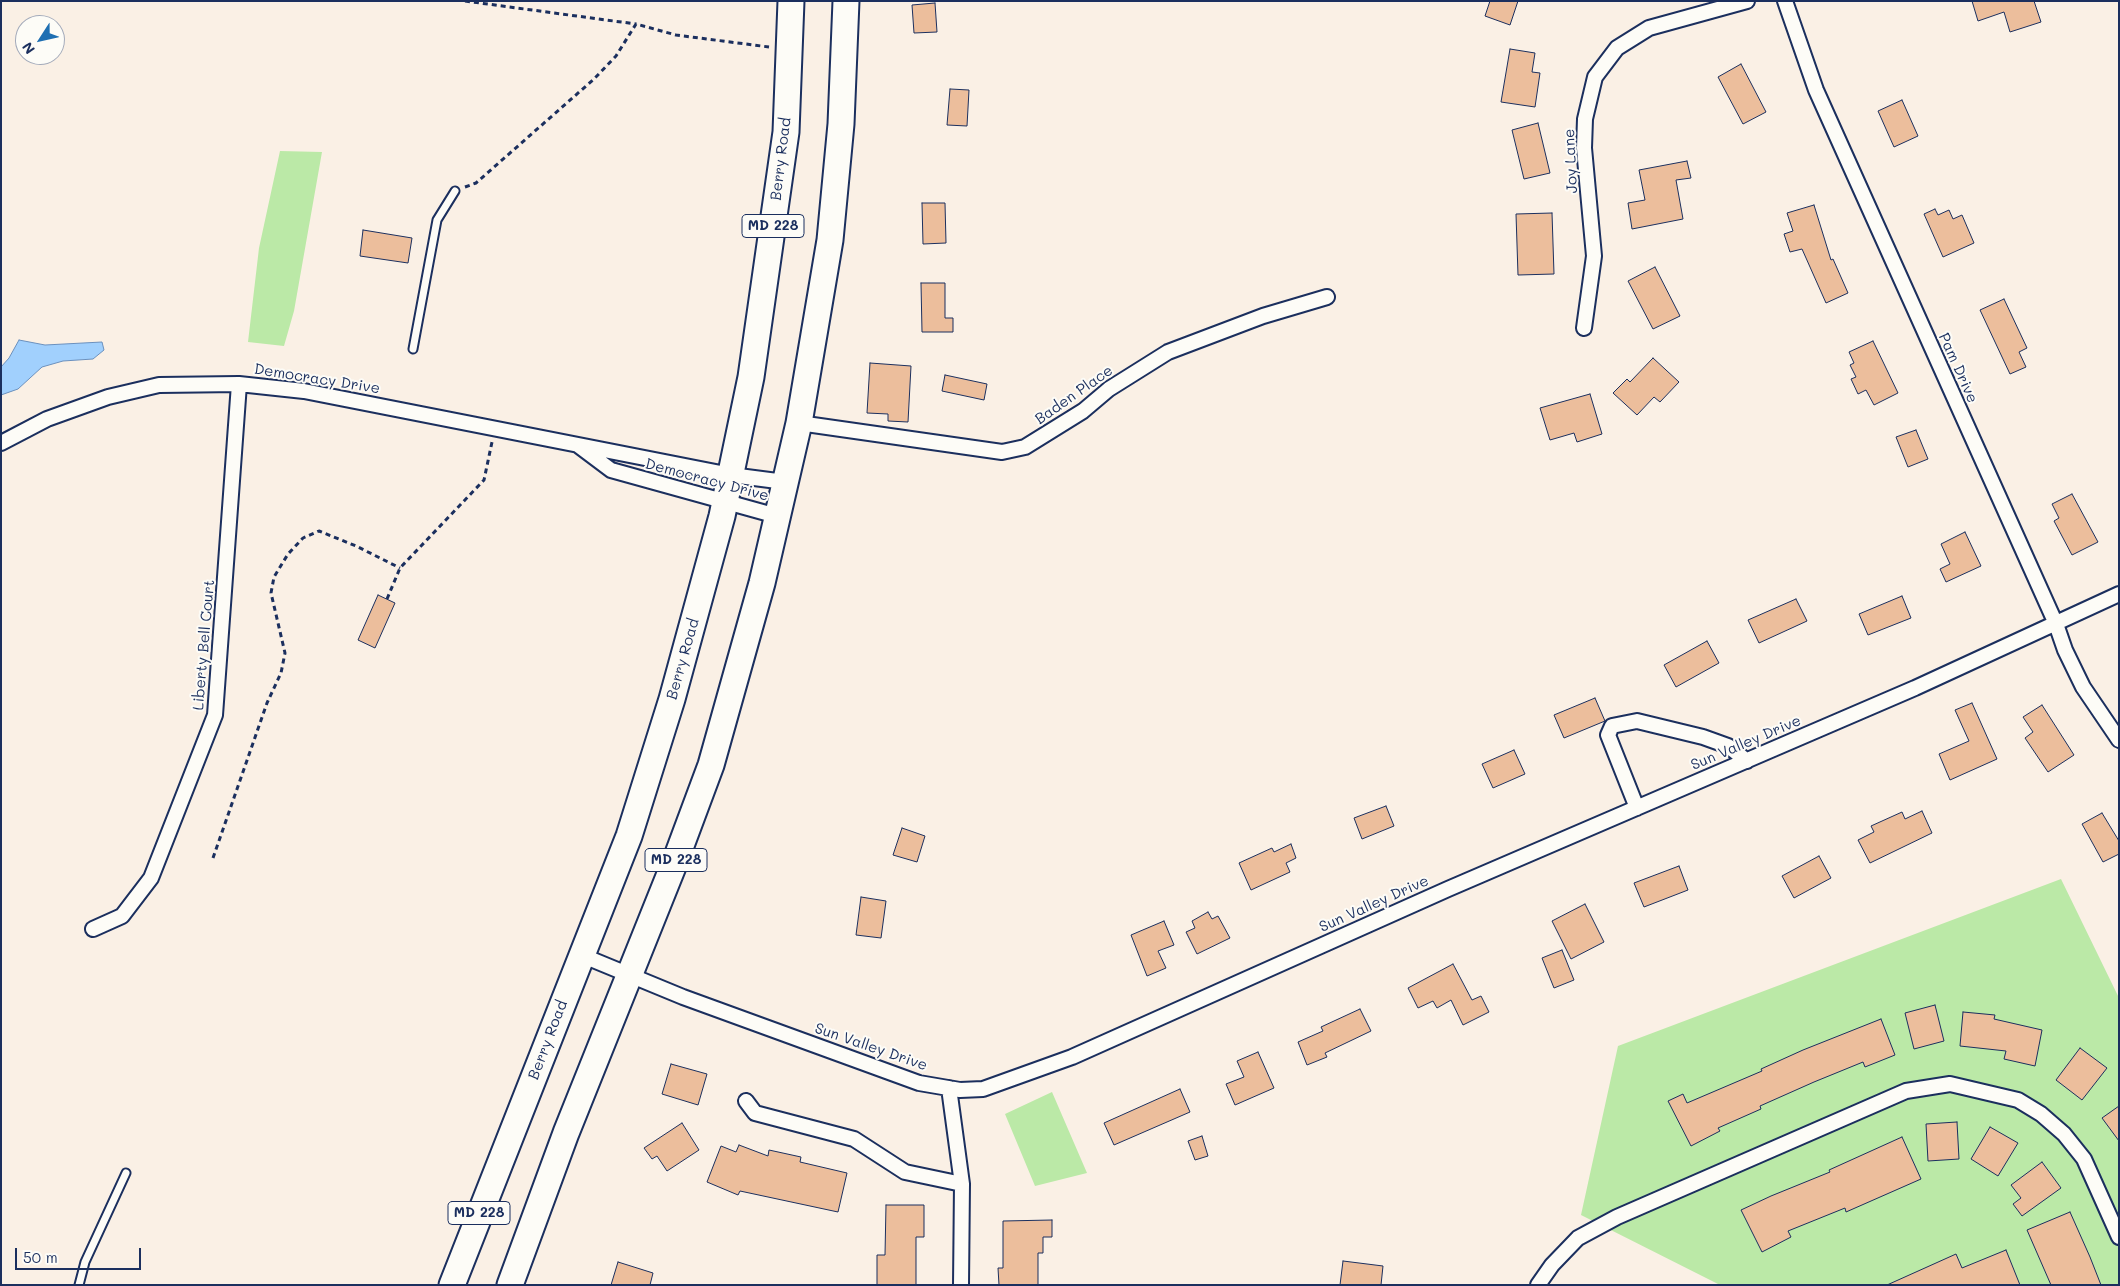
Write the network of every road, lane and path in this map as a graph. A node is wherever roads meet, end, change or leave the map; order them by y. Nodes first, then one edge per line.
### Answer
1 (465, 1) edge
2 (791, 1) edge
3 (846, 1) edge
4 (1747, 1) edge
5 (1785, 1) edge
6 (636, 24) junction
7 (790, 50) junction
8 (455, 191) joint
9 (1326, 297) dead end
10 (1584, 328) dead end
11 (413, 349) dead end
12 (239, 384) junction
13 (799, 422) junction
14 (495, 428) junction
15 (1, 443) edge
16 (576, 444) junction
17 (731, 475) junction
18 (785, 482) junction
19 (726, 502) junction
20 (777, 516) junction
21 (400, 568) junction
22 (2119, 594) edge
23 (387, 599) dead end
24 (2056, 624) junction
25 (2119, 740) edge
26 (1747, 761) junction
27 (1637, 808) junction
28 (213, 858) dead end
29 (93, 930) dead end
30 (581, 955) junction
31 (630, 976) junction
32 (949, 1088) junction
33 (746, 1101) dead end
34 (126, 1173) dead end
35 (962, 1184) junction
36 (2119, 1236) edge
37 (79, 1285) edge
38 (452, 1285) edge
39 (510, 1285) edge
40 (962, 1285) edge
41 (1538, 1285) edge

1 - 6 path
2 - 7 highway, Berry Road / MD 228
3 - 13 highway, MD 228
4 - 10 street, Joy Lane
5 - 24 street, Pam Drive
6 - 7 path
6 - 8 path
7 - 17 highway, Berry Road / MD 228
8 - 11 lane
9 - 13 street, Baden Place
12 - 14 street, Democracy Drive
12 - 15 street, Democracy Drive
12 - 29 street, Liberty Bell Court
13 - 18 highway, MD 228
14 - 16 street, Democracy Drive
14 - 21 path
16 - 17 street, Democracy Drive
16 - 19 street, Democracy Drive
17 - 18 street, Democracy Drive
17 - 19 highway, Berry Road / MD 228
18 - 20 highway, MD 228
19 - 20 street, Democracy Drive
19 - 30 highway, Berry Road / MD 228
20 - 31 highway, MD 228
21 - 23 path
21 - 28 path
22 - 24 street, Sun Valley Drive
24 - 25 street, Pam Drive
24 - 26 street, Sun Valley Drive
26 - 27 street, Sun Valley Drive
26 - 27 street
27 - 32 street, Sun Valley Drive
30 - 31 street, Sun Valley Drive
30 - 38 highway, Berry Road / MD 228
31 - 32 street, Sun Valley Drive
31 - 39 highway, MD 228
32 - 35 street
33 - 35 street
34 - 37 lane
35 - 40 street
36 - 41 street

